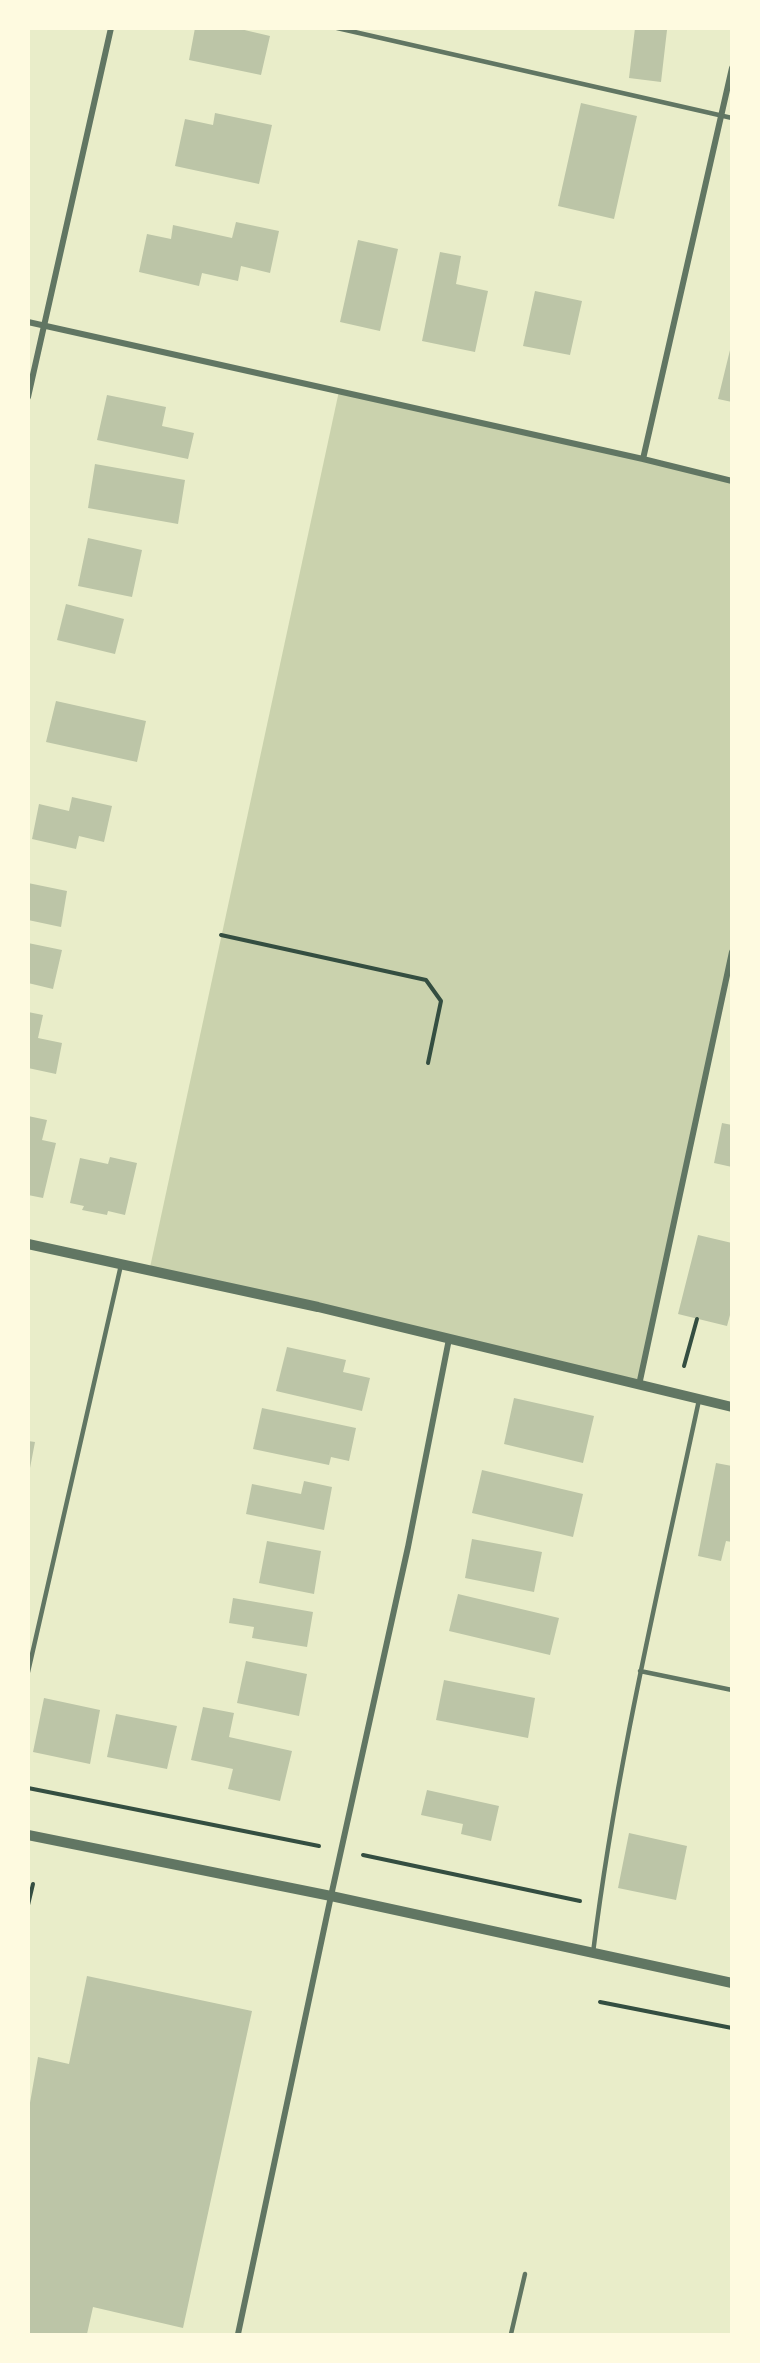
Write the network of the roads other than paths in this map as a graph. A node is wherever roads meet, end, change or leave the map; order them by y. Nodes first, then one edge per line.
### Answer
1 (111, 28) edge
2 (338, 28) edge
3 (732, 69) edge
4 (722, 116) junction
5 (732, 118) edge
6 (28, 322) edge
7 (44, 326) junction
8 (28, 397) edge
9 (643, 459) junction
10 (732, 481) edge
11 (732, 952) edge
12 (28, 1244) edge
13 (121, 1265) junction
14 (449, 1339) junction
15 (639, 1385) junction
16 (699, 1400) junction
17 (732, 1407) edge
18 (640, 1671) junction
19 (28, 1672) edge
20 (732, 1690) edge
21 (28, 1835) edge
22 (331, 1896) junction
23 (593, 1953) junction
24 (732, 1983) edge
25 (525, 2274) dead end
26 (238, 2334) edge
27 (511, 2334) edge

1 - 7 street
2 - 4 lane
3 - 4 street
4 - 5 lane
4 - 9 street
6 - 7 street
7 - 8 street
7 - 9 street
9 - 10 street
11 - 15 street
12 - 13 street
13 - 14 street
13 - 19 lane
14 - 15 street
14 - 22 street
15 - 16 street
16 - 17 street
16 - 18 lane
18 - 20 lane
18 - 23 lane
21 - 22 street
22 - 23 street
22 - 26 street
23 - 24 street
25 - 27 lane

